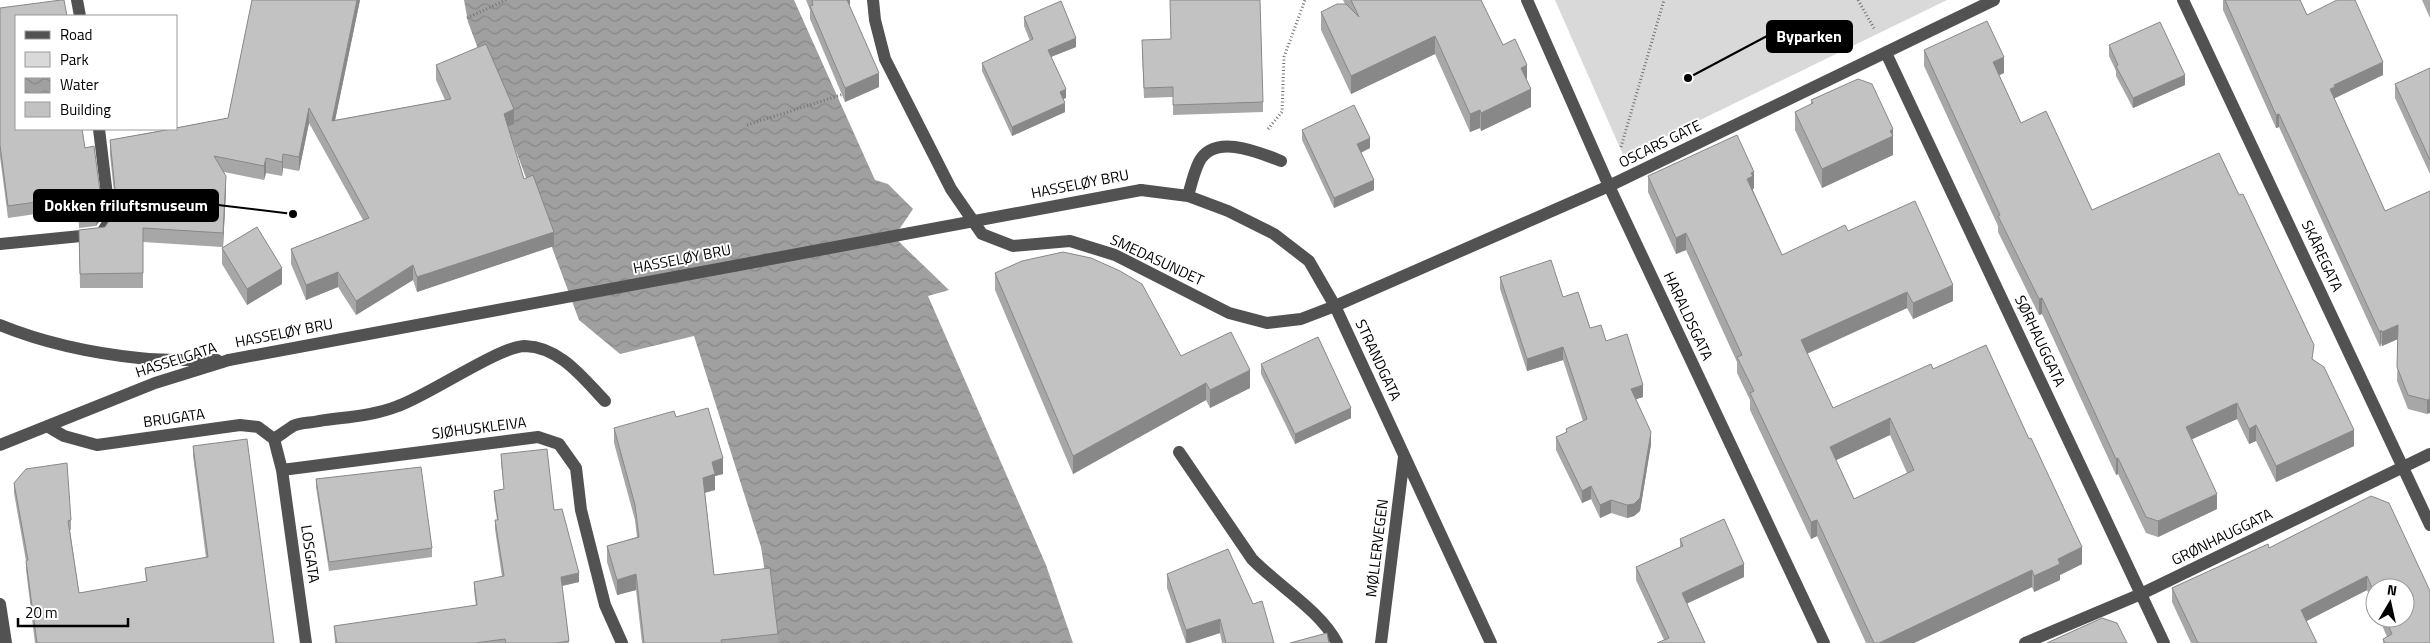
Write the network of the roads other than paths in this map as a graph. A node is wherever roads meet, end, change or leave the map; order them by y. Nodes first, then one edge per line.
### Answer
1 (78, 0) edge
2 (873, 0) edge
3 (1527, 0) edge
4 (1994, 0) edge
5 (2183, 0) edge
6 (80, 15) edge
7 (1886, 53) junction
8 (99, 130) edge
9 (1281, 161) dead end
10 (1609, 186) junction
11 (1141, 190) joint
12 (1188, 196) junction
13 (0, 244) edge
14 (1335, 306) junction
15 (0, 325) edge
16 (229, 360) junction
17 (605, 401) dead end
18 (47, 426) junction
19 (274, 439) junction
20 (0, 445) edge
21 (1179, 452) dead end
22 (2430, 454) edge
23 (1405, 456) junction
24 (2404, 468) junction
25 (282, 470) junction
26 (2430, 525) edge
27 (2142, 594) junction
28 (0, 604) edge
29 (6, 643) edge
30 (306, 643) edge
31 (622, 643) edge
32 (1337, 643) edge
33 (1381, 643) edge
34 (1491, 643) edge
35 (1824, 643) edge
36 (2025, 643) edge
37 (2164, 643) edge

1 - 6 street
2 - 14 street, SMEDASUNDET
3 - 10 street, HARALDSGATA
4 - 7 street, OSCARS GATE
5 - 24 street, SKÅREGATA
7 - 10 street, OSCARS GATE
7 - 27 street, SØRHAUGGATA
8 - 13 street
9 - 12 street
10 - 14 street, OSCARS GATE
10 - 35 street, HARALDSGATA
11 - 12 street, STRANDGATA
11 - 16 street, HASSELØY BRU, bridge
12 - 14 street, STRANDGATA
14 - 23 street, STRANDGATA
15 - 16 street, HASSELGATA
16 - 18 street, HASSELGATA
17 - 19 street
18 - 19 street, BRUGATA
18 - 20 street, HASSELGATA
19 - 25 street
21 - 32 street
22 - 24 street, GRØNHAUGGATA
23 - 33 street, MØLLERVEGEN
23 - 34 street, STRANDGATA
24 - 26 street, SKÅREGATA
24 - 27 street, GRØNHAUGGATA
25 - 30 street, LOSGATA
25 - 31 street, SJØHUSKLEIVA
27 - 36 street, GRØNHAUGGATA
27 - 37 street, SØRHAUGGATA
28 - 29 street

